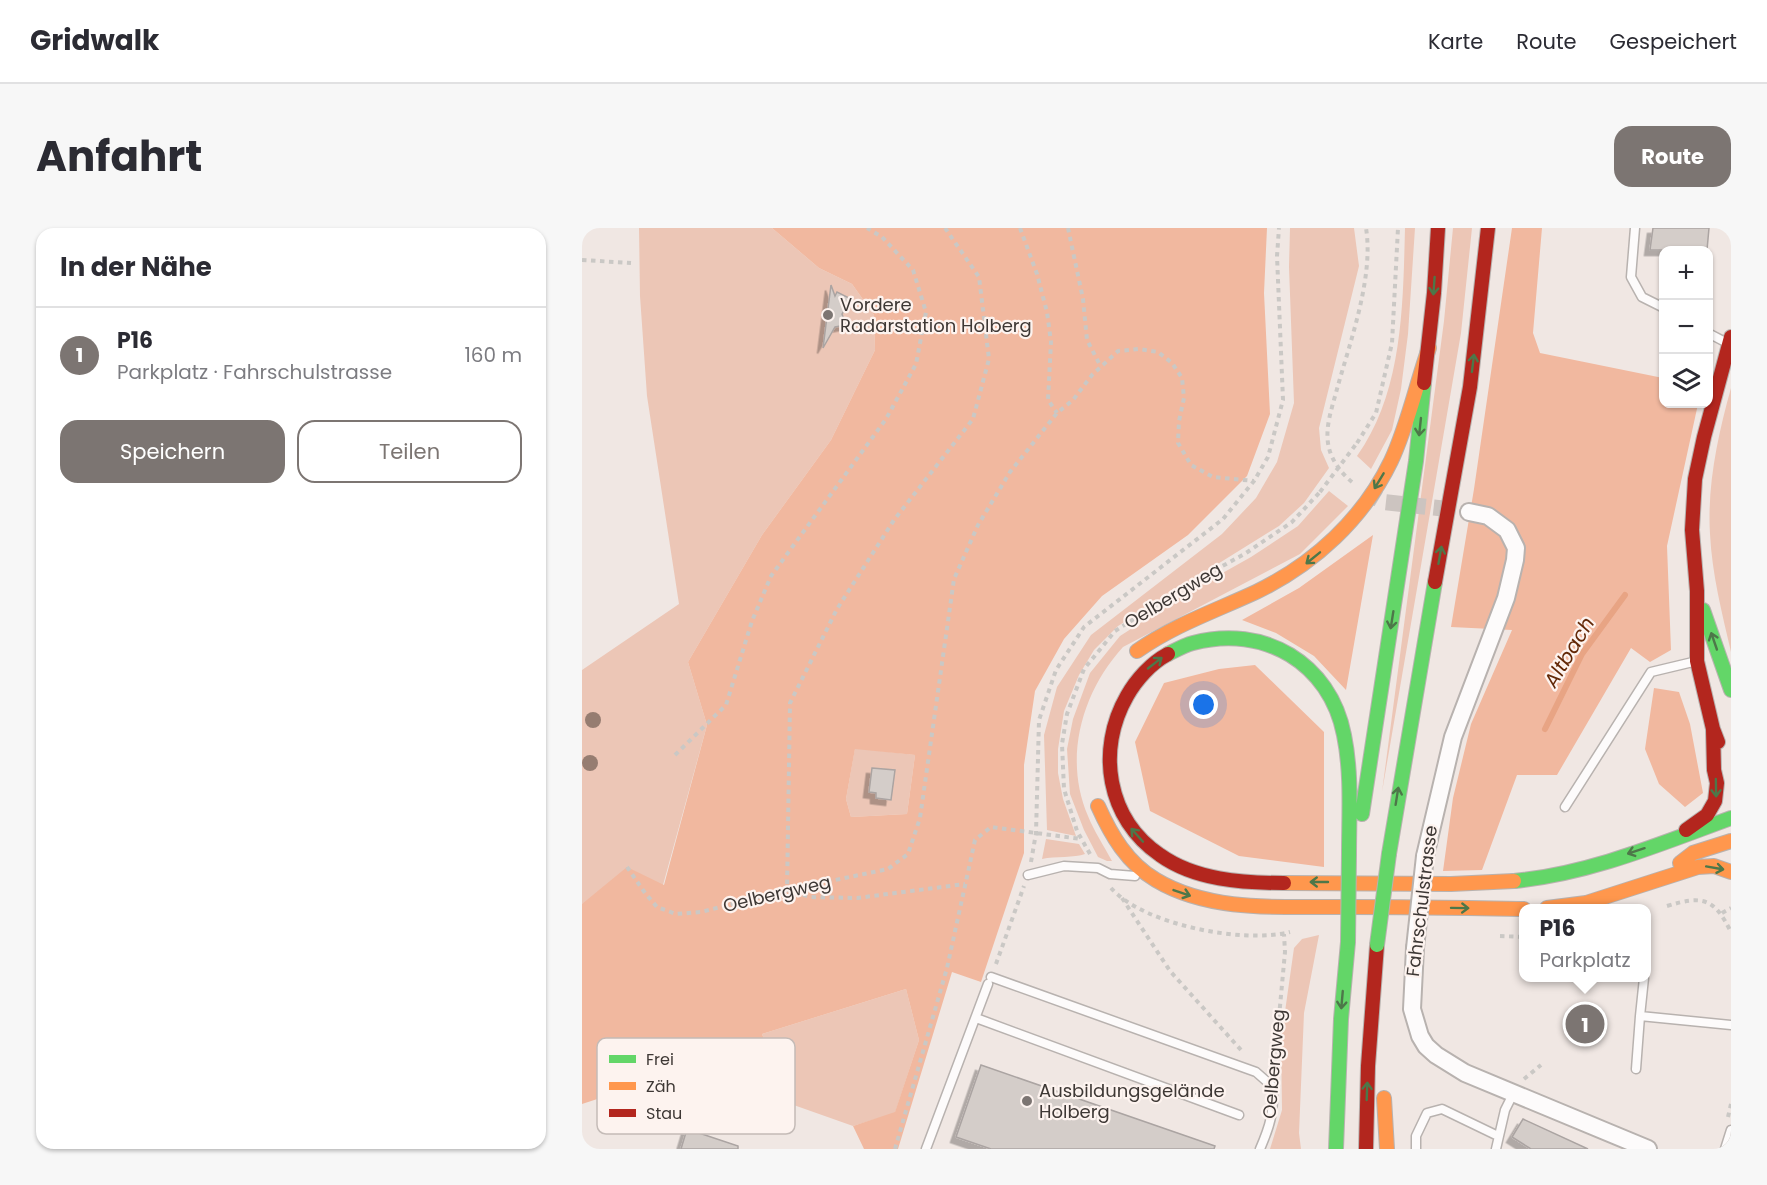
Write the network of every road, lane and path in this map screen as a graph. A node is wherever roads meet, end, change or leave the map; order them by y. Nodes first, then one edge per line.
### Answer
1 (867, 228) edge
2 (945, 228) edge
3 (1020, 228) edge
4 (1068, 228) edge
5 (1279, 228) edge
6 (1366, 228) edge
7 (1398, 228) edge
8 (1438, 228) edge
9 (1488, 228) edge
10 (1635, 228) edge
11 (582, 260) edge
12 (631, 263) dead end
13 (1659, 306) edge
14 (1713, 335) edge
15 (1730, 341) edge
16 (1429, 348) junction
17 (1101, 367) junction
18 (1057, 413) junction
19 (1254, 481) junction
20 (1359, 488) tunnel mouth
21 (1469, 512) tunnel mouth
22 (1696, 591) junction
23 (1698, 661) junction
24 (1125, 662) dead end
25 (1731, 690) edge
26 (1713, 729) junction
27 (675, 755) dead end
28 (1731, 785) edge
29 (1094, 795) dead end
30 (1565, 807) dead end
31 (1731, 818) edge
32 (1036, 833) junction
33 (1673, 838) junction
34 (1082, 839) junction
35 (1731, 841) edge
36 (1353, 855) junction
37 (627, 867) dead end
38 (1098, 868) junction
39 (1731, 872) edge
40 (1028, 875) junction
41 (1147, 876) junction
42 (1658, 879) junction
43 (965, 884) junction
44 (787, 890) junction
45 (1120, 896) junction
46 (1580, 904) edge
47 (1731, 908) edge
48 (1519, 909) edge
49 (1657, 909) dead end
50 (1722, 914) junction
51 (1731, 932) edge
52 (1377, 950) junction
53 (990, 981) junction
54 (1644, 982) edge
55 (1640, 1016) junction
56 (976, 1018) junction
57 (1731, 1026) edge
58 (1241, 1051) dead end
59 (1382, 1057) dead end
60 (1636, 1069) dead end
61 (1383, 1080) dead end
62 (1273, 1087) junction
63 (1513, 1094) junction
64 (1239, 1115) dead end
65 (1731, 1130) edge
66 (1498, 1136) junction
67 (895, 1149) edge
68 (926, 1149) edge
69 (1260, 1149) edge
70 (1336, 1149) edge
71 (1366, 1149) edge
72 (1387, 1149) edge
73 (1416, 1149) edge
74 (1496, 1149) edge
75 (1648, 1149) edge
76 (1725, 1149) edge

1 - 27 path
2 - 44 path
3 - 18 path
4 - 17 path
5 - 19 path
6 - 20 path
7 - 34 path, Oelbergweg, bridge
8 -> 16 main road
52 -> 9 main road, bridge
10 - 13 lane
11 - 12 path
14 - 15 lane
15 - 22 main road
16 -> 24 main road
16 -> 36 main road
17 - 18 path, Oelbergweg
17 - 19 path, Oelbergweg
18 - 44 path, Oelbergweg
19 - 32 path
21 - 63 street, Fahrschulstrasse, bridge
22 - 23 main road
25 -> 22 main road
23 - 26 main road
23 - 30 lane
26 - 28 main road
26 -> 33 main road
29 - 41 main road
31 - 33 main road
32 - 34 path
32 - 40 path
32 - 43 path
33 -> 36 main road
34 - 38 path, Oelbergweg
35 - 42 main road
36 -> 70 main road, bridge
37 - 44 path, Oelbergweg
38 - 40 lane
38 - 41 lane
38 - 45 path, Oelbergweg
42 -> 39 main road
40 - 53 path
41 -> 48 main road
42 - 46 main road
43 - 44 path
43 - 67 path
45 - 58 path
45 - 62 path, Oelbergweg
47 - 50 path
49 - 50 path
50 - 51 path
52 - 59 main road
71 -> 52 main road
53 - 56 lane
53 - 62 lane
54 - 55 lane
55 - 57 lane
55 - 60 lane
56 - 64 lane
56 - 68 lane
61 - 72 main road
62 - 69 lane, Oelbergweg
63 - 66 lane
63 - 75 street, Fahrschulstrasse
65 - 76 lane
66 - 73 lane
66 - 74 lane

